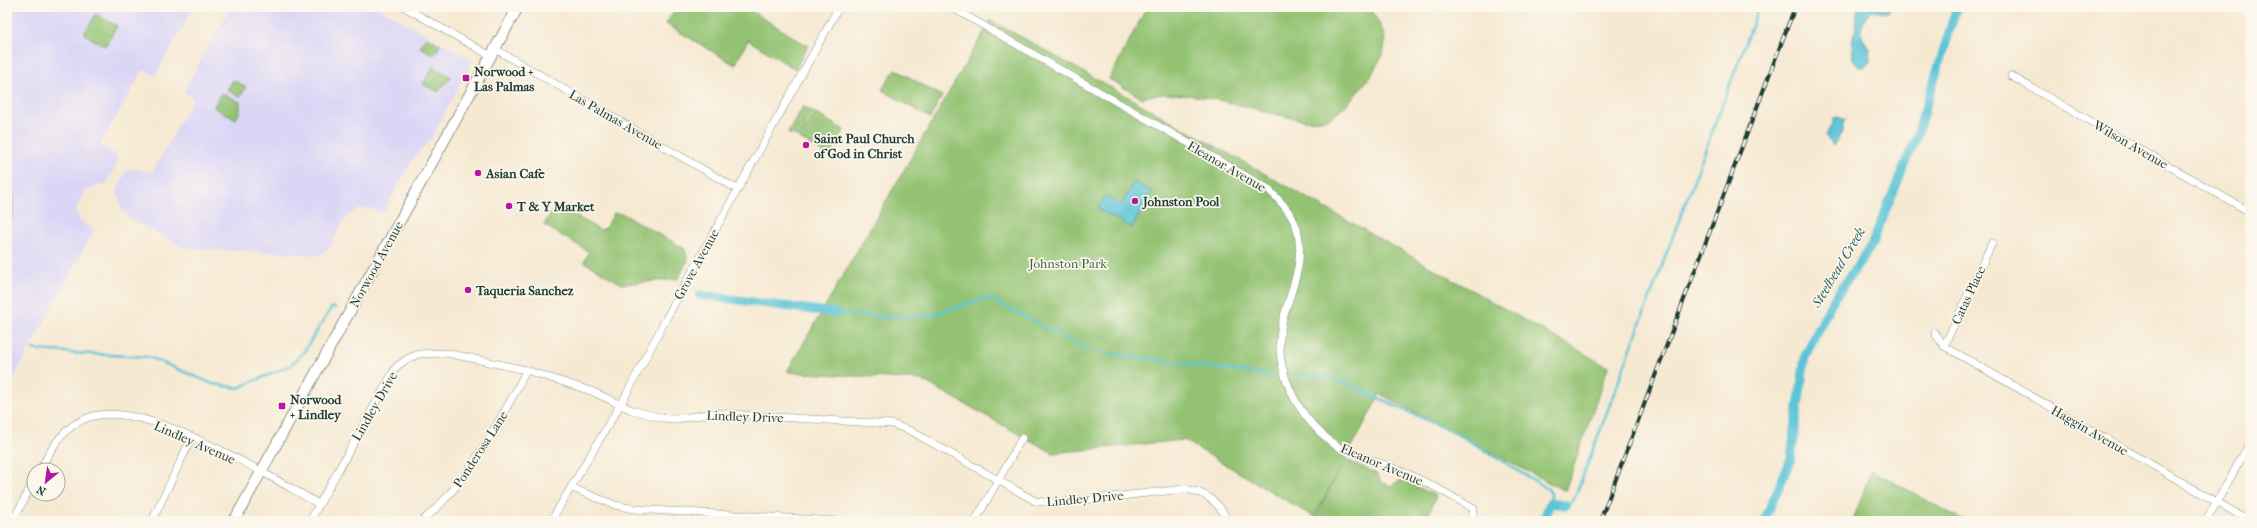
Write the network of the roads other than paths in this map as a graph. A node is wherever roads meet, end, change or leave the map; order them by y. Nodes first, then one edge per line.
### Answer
1 (404, 7) edge
2 (518, 7) edge
3 (839, 7) edge
4 (951, 7) edge
5 (493, 52) junction
6 (2011, 76) dead end
7 (737, 190) junction
8 (2250, 212) edge
9 (1992, 243) dead end
10 (1935, 333) dead end
11 (1944, 346) junction
12 (526, 370) junction
13 (621, 405) junction
14 (192, 437) junction
15 (1022, 438) dead end
16 (2250, 443) edge
17 (44, 462) edge
18 (260, 472) junction
19 (998, 480) junction
20 (572, 488) junction
21 (26, 496) edge
22 (2217, 502) junction
23 (319, 504) junction
24 (13, 521) edge
25 (152, 521) edge
26 (234, 521) edge
27 (310, 521) edge
28 (422, 521) edge
29 (551, 521) edge
30 (837, 521) edge
31 (975, 521) edge
32 (1227, 521) edge
33 (1471, 521) edge
34 (2206, 521) edge
35 (2250, 521) edge

1 - 5 street, Las Palmas Avenue
2 - 5 main road, Norwood Avenue
3 - 7 street, Grove Avenue
4 - 33 street, Eleanor Avenue
5 - 7 street, Las Palmas Avenue
5 - 18 main road, Norwood Avenue
6 - 8 street, Wilson Avenue
7 - 13 street, Grove Avenue
9 - 11 street, Catas Place
10 - 11 street, Haggin Avenue
11 - 22 street, Haggin Avenue
12 - 13 street, Lindley Drive
12 - 23 street, Lindley Drive
12 - 28 street, Ponderosa Lane
13 - 19 street, Lindley Drive
13 - 20 street, Grove Avenue
14 - 17 street, Lindley Avenue
14 - 18 street, Lindley Avenue
14 - 25 street
15 - 19 street
16 - 22 street
18 - 23 street, Lindley Avenue
18 - 26 main road, Norwood Avenue
19 - 31 street
19 - 32 street, Lindley Drive
20 - 29 street, Grove Avenue
20 - 30 street
21 - 24 street
22 - 34 street
22 - 35 street, Haggin Avenue
23 - 27 street, Lindley Drive

